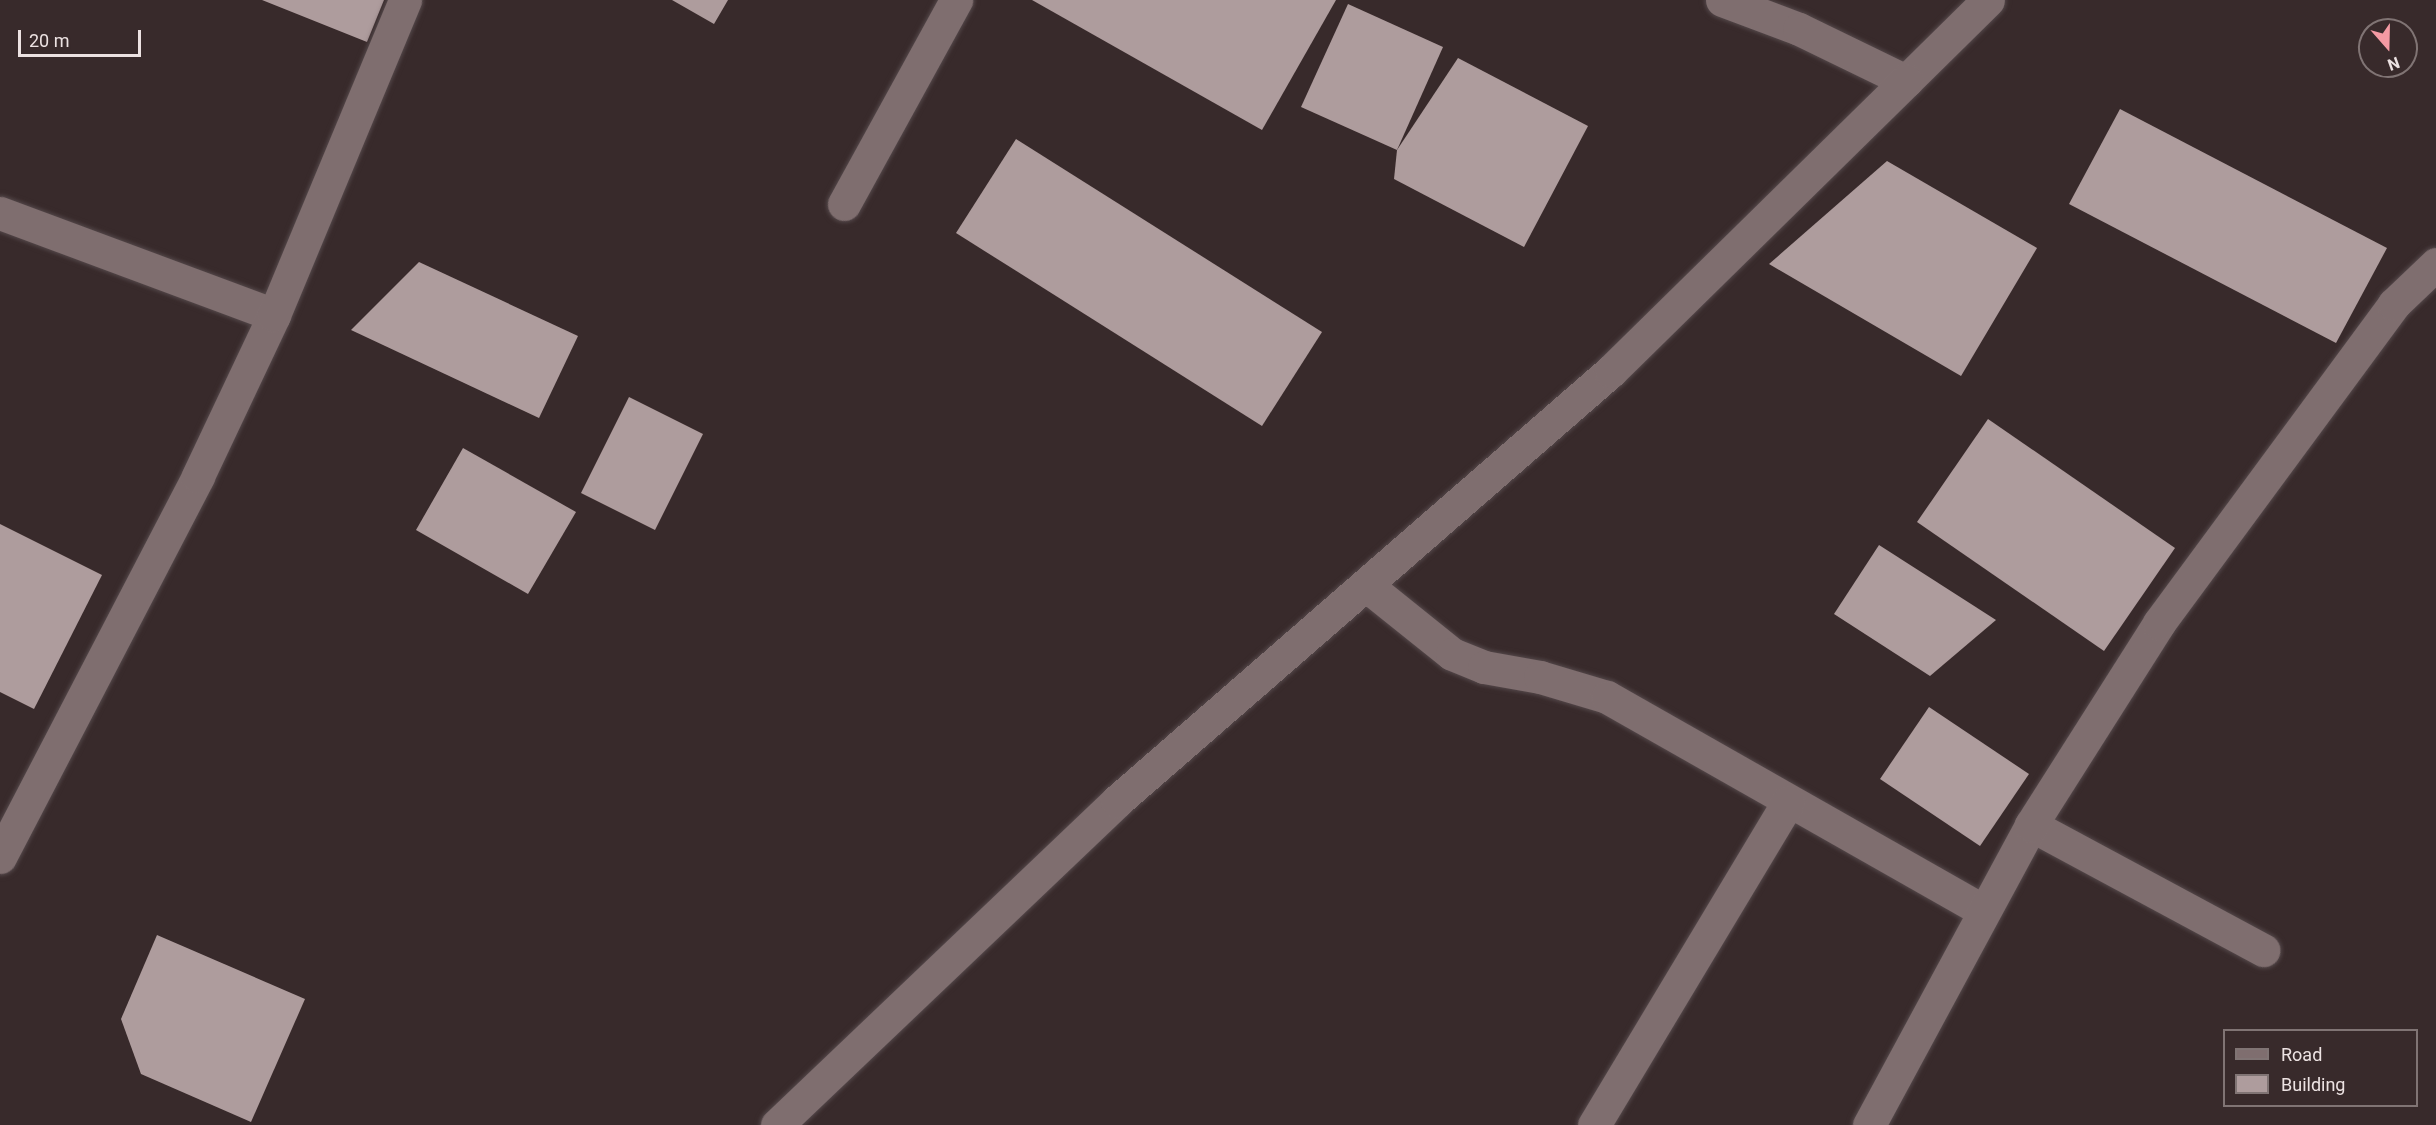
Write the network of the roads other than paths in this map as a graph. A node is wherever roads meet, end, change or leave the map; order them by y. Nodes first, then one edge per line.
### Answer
1 (405, 0) edge
2 (956, 0) edge
3 (1722, 0) edge
4 (1988, 0) edge
5 (1906, 81) junction
6 (844, 204) dead end
7 (0, 213) edge
8 (2436, 264) edge
9 (274, 315) junction
10 (1366, 585) junction
11 (1788, 802) junction
12 (2031, 825) junction
13 (0, 857) edge
14 (1983, 911) junction
15 (2263, 950) dead end
16 (777, 1125) edge
17 (1594, 1125) edge
18 (1869, 1125) edge

1 - 9 street
2 - 6 street
3 - 5 street
4 - 5 street
5 - 10 street
7 - 9 street
8 - 12 street
9 - 13 street
10 - 11 street
10 - 16 street
11 - 14 street
11 - 17 street
12 - 14 street
12 - 15 street
14 - 18 street

